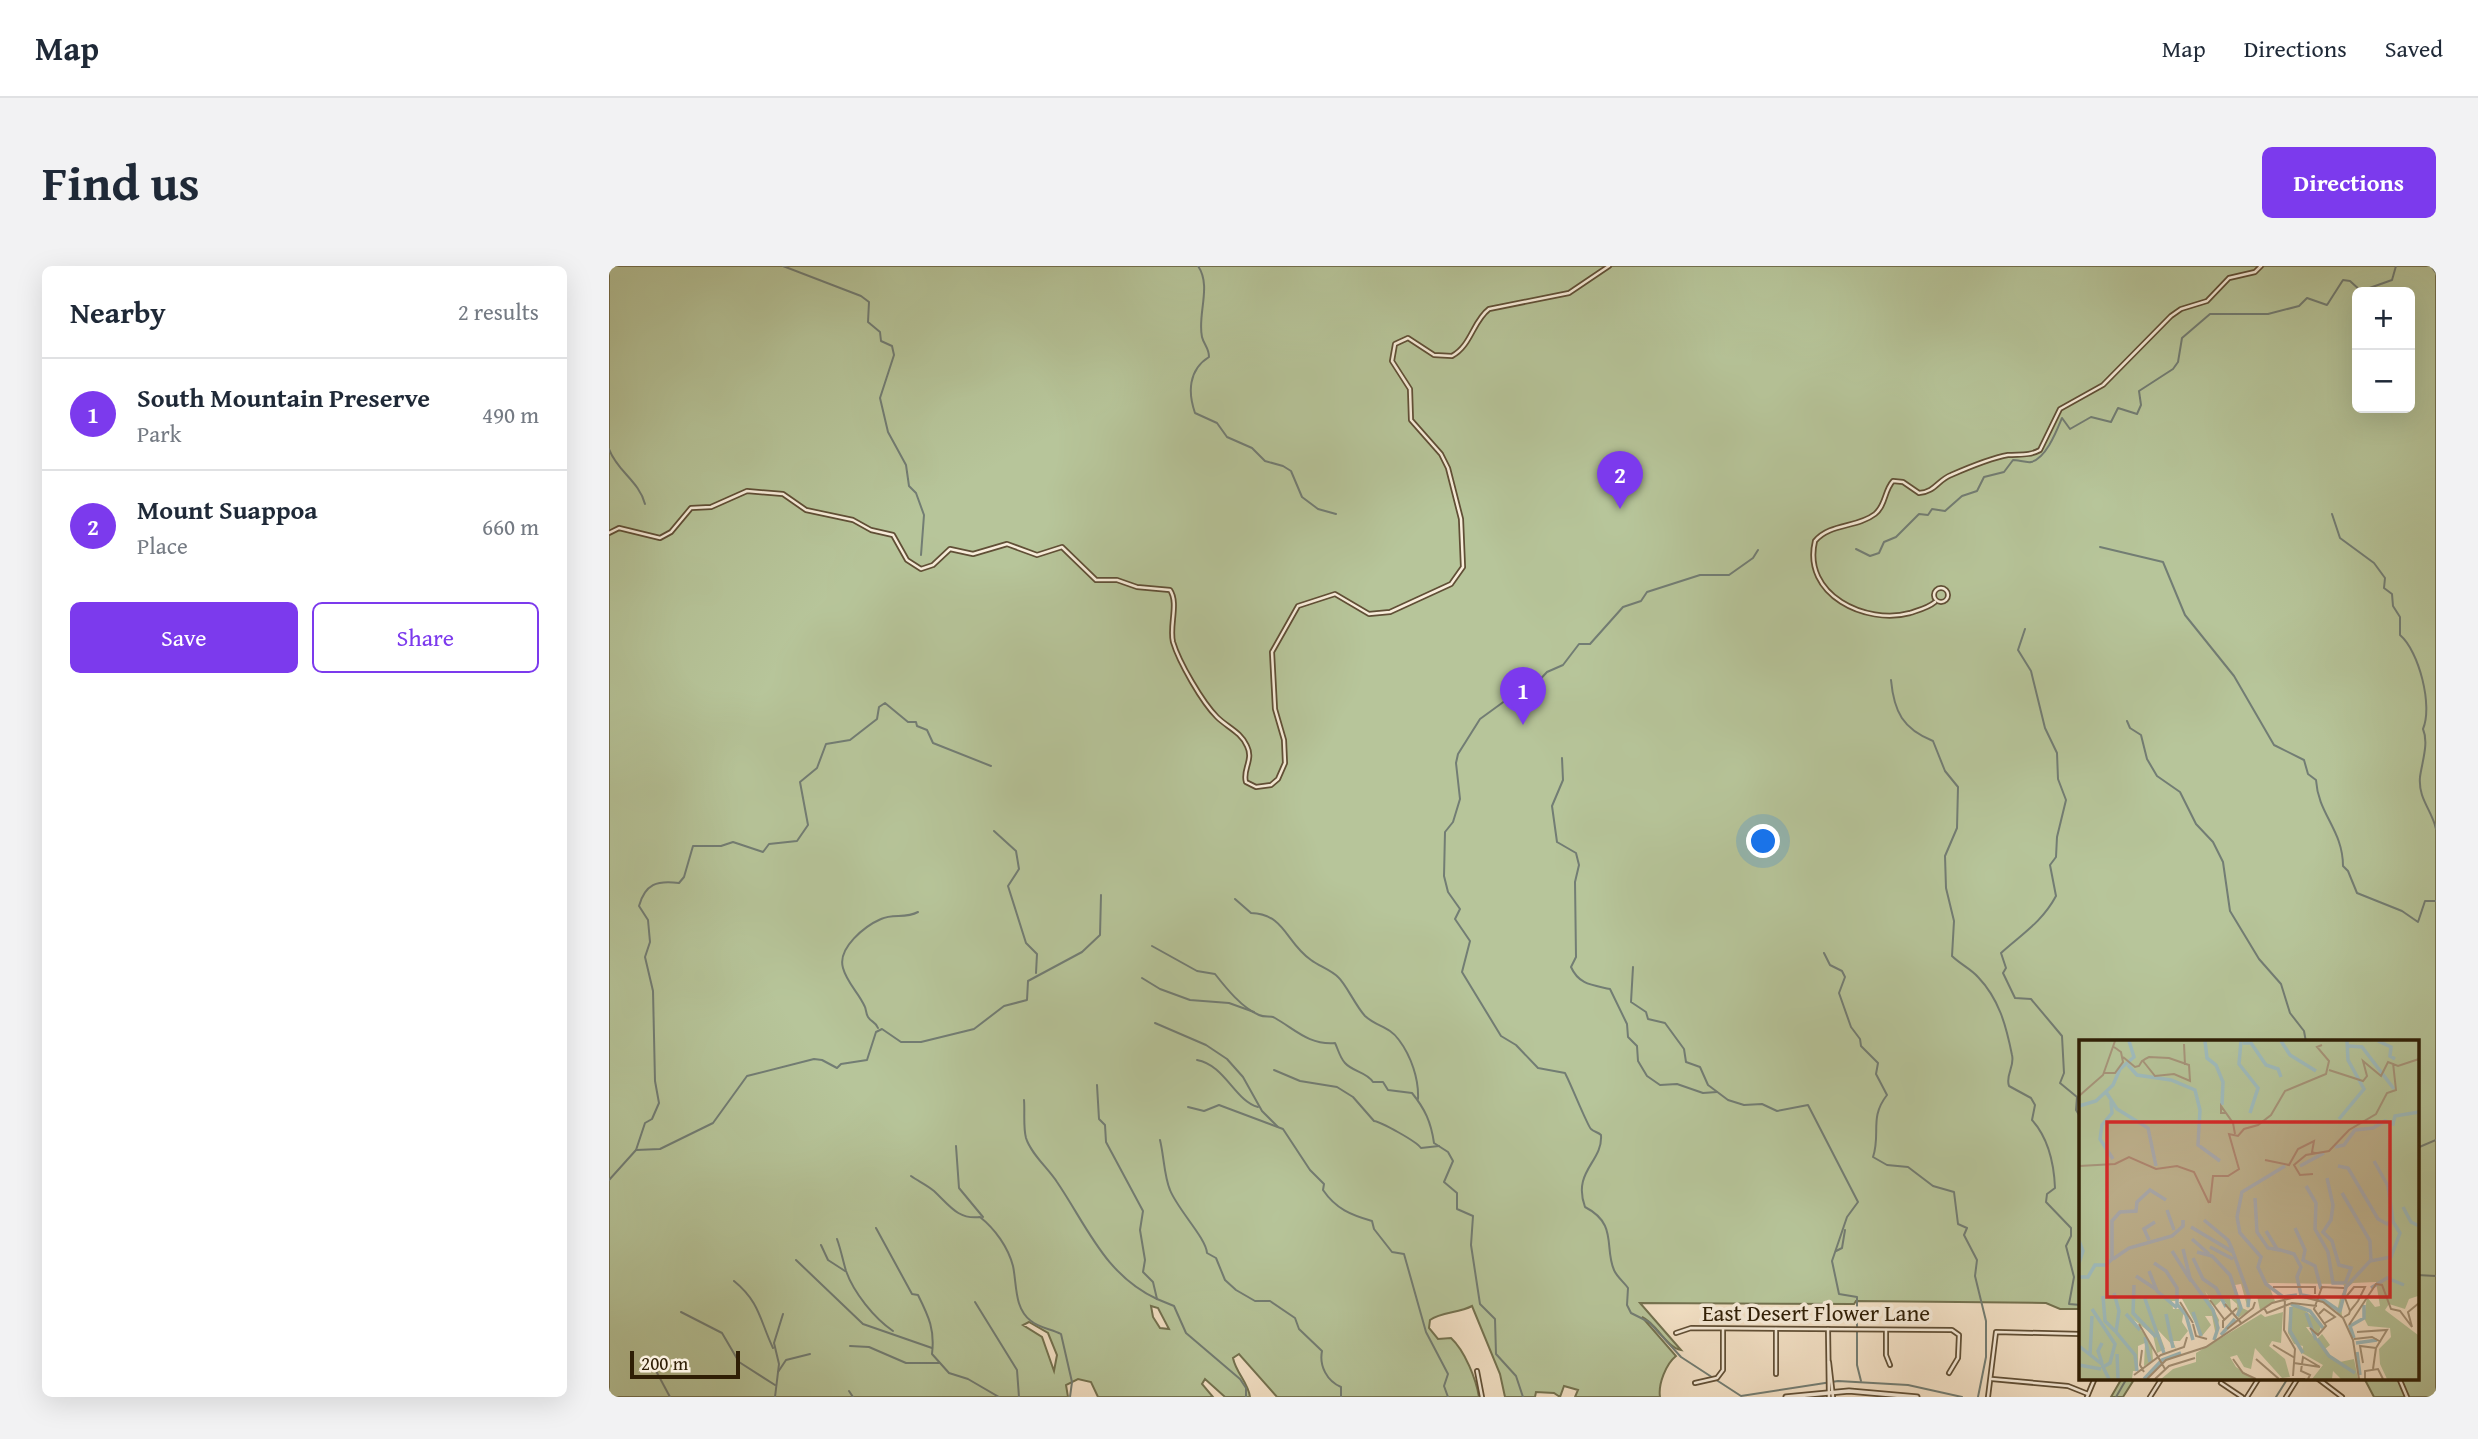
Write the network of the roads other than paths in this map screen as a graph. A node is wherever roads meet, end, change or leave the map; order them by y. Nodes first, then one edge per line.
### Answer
1 (1609, 266) edge
2 (2261, 266) edge
3 (609, 533) edge
4 (1935, 602) junction
5 (1723, 1329) junction
6 (1776, 1329) junction
7 (1828, 1329) junction
8 (1886, 1330) junction
9 (1676, 1333) dead end
10 (2079, 1334) edge
11 (1890, 1365) dead end
12 (1477, 1371) dead end
13 (1949, 1373) dead end
14 (1776, 1374) dead end
15 (1992, 1379) junction
16 (2161, 1380) edge
17 (2258, 1380) edge
18 (2297, 1380) edge
19 (2320, 1380) edge
20 (2400, 1380) edge
21 (1695, 1383) dead end
22 (2221, 1383) dead end
23 (1831, 1394) edge
24 (2087, 1395) edge
25 (1482, 1397) edge
26 (1786, 1397) edge
27 (1916, 1397) edge
28 (1988, 1397) edge
29 (2150, 1397) edge
30 (2245, 1397) edge
31 (2286, 1397) edge
32 (2342, 1397) edge
33 (2407, 1397) edge

1 - 3 street
2 - 4 street
4 - 4 street
5 - 6 street, East Desert Flower Lane
5 - 9 street, East Desert Flower Lane
5 - 21 street
6 - 7 street, East Desert Flower Lane
6 - 14 street
7 - 8 street, East Desert Flower Lane
7 - 23 street
8 - 11 street
8 - 13 street, East Desert Flower Lane
10 - 15 street
12 - 25 street
15 - 24 street
15 - 28 street
16 - 29 street
17 - 30 street
18 - 31 street
19 - 32 street
20 - 33 street
22 - 30 street
23 - 26 street
23 - 27 street

